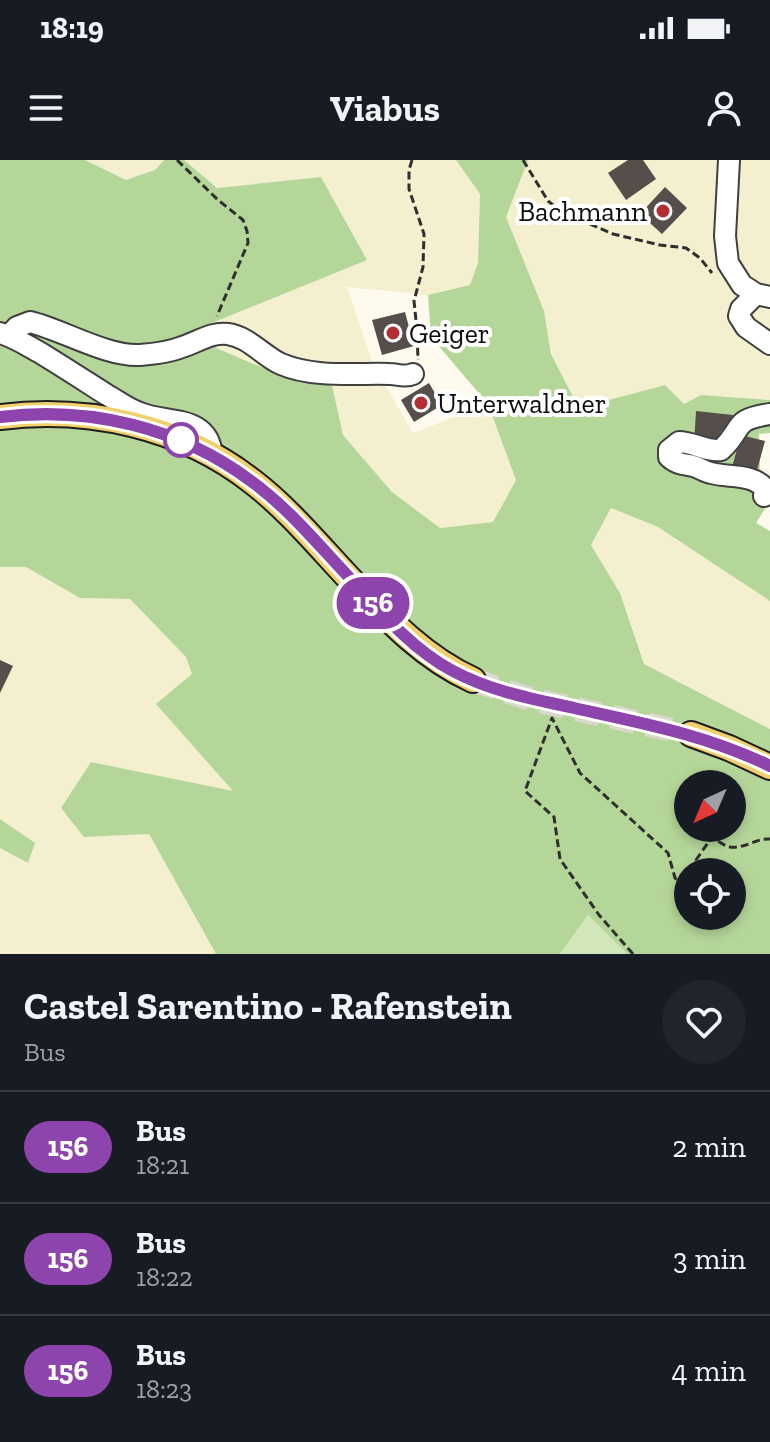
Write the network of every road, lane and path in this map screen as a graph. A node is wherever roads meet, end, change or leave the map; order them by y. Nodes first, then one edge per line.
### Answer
1 (177, 160) edge
2 (412, 160) edge
3 (523, 160) edge
4 (729, 160) edge
5 (714, 275) dead end
6 (763, 296) edge
7 (5, 334) edge
8 (200, 339) junction
9 (770, 344) edge
10 (413, 374) joint
11 (770, 414) edge
12 (0, 417) edge
13 (212, 456) junction
14 (764, 496) dead end
15 (473, 680) tunnel mouth
16 (691, 734) tunnel mouth
17 (770, 767) edge
18 (770, 839) edge
19 (697, 858) edge
20 (674, 874) edge
21 (633, 954) edge

1 - 8 path
2 - 10 path
3 - 5 path
4 - 6 street
6 - 9 street
7 - 8 street
7 - 13 street
8 - 10 street
11 - 14 street
12 - 13 main road
13 - 15 main road
16 - 17 main road
18 - 19 path
20 - 21 path

